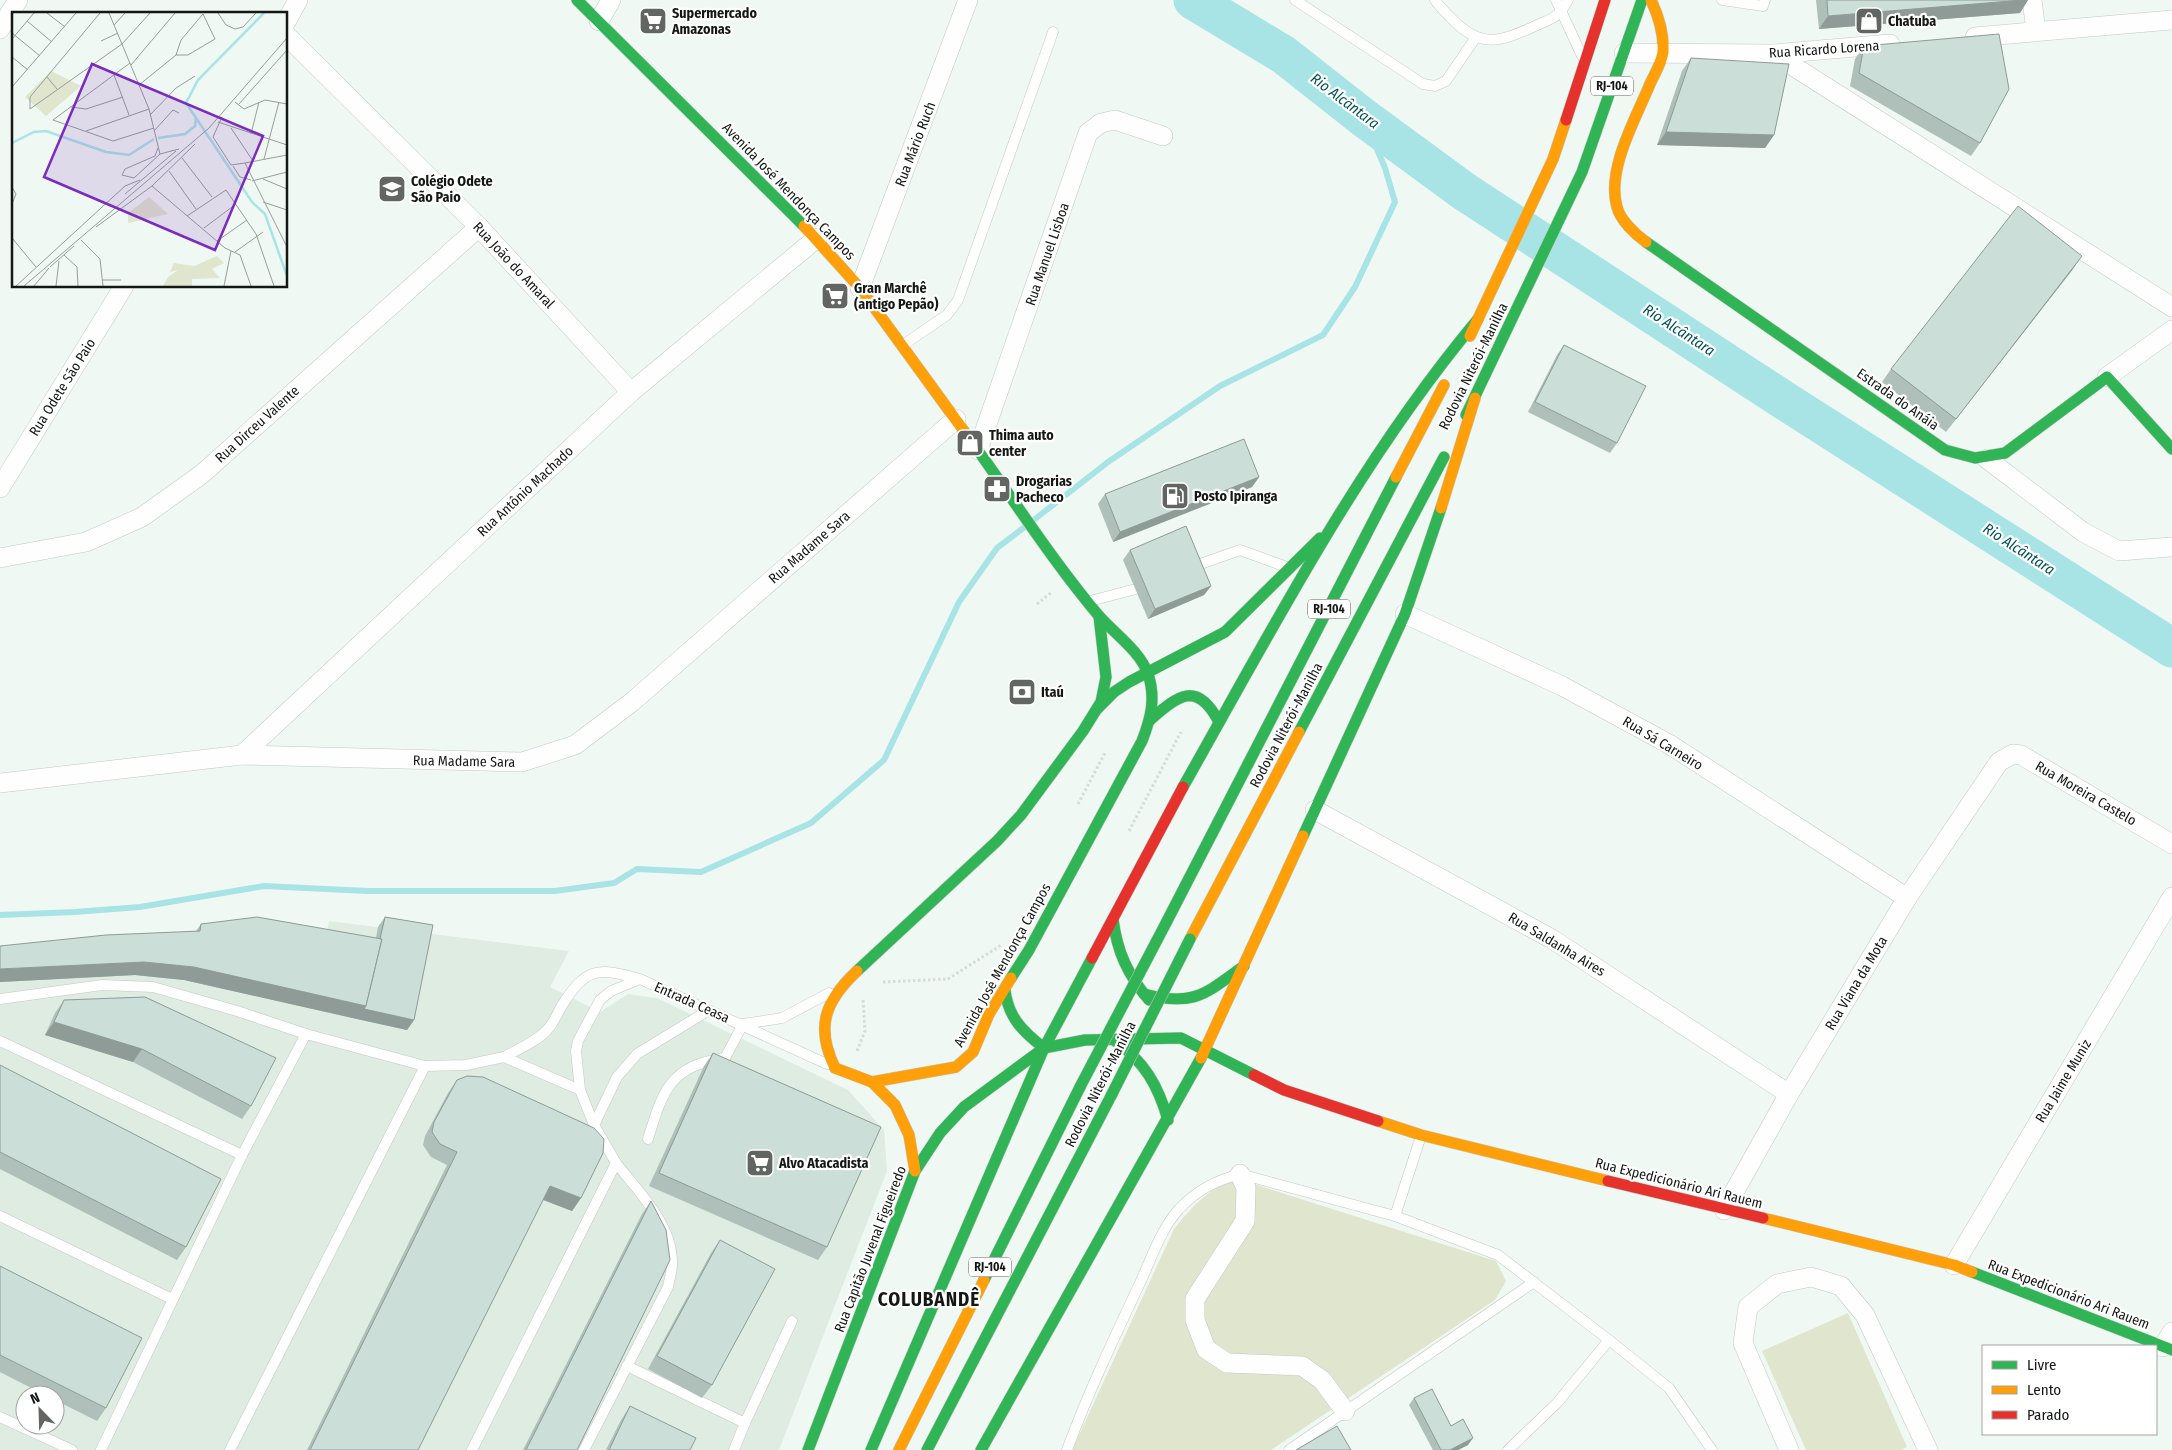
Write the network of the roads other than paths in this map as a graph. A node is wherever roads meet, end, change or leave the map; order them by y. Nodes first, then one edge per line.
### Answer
1 (18, 0) edge
2 (298, 0) edge
3 (577, 0) edge
4 (611, 0) edge
5 (968, 0) edge
6 (1295, 0) edge
7 (1435, 0) edge
8 (1556, 0) edge
9 (1568, 0) edge
10 (1605, 0) edge
11 (1642, 0) edge
12 (1651, 0) edge
13 (1722, 0) edge
14 (1765, 0) edge
15 (2032, 0) edge
16 (1561, 14) junction
17 (288, 18) edge
18 (2172, 20) edge
19 (600, 21) junction
20 (0, 29) edge
21 (2036, 31) junction
22 (1053, 32) dead end
23 (288, 37) edge
24 (1476, 37) junction
25 (1959, 38) edge
26 (1910, 42) edge
27 (1624, 53) junction
28 (1663, 53) junction
29 (1774, 54) junction
30 (1585, 62) junction
31 (1163, 136) dead end
32 (480, 227) junction
33 (817, 238) junction
34 (123, 288) edge
35 (860, 288) junction
36 (2172, 308) edge
37 (1478, 319) junction
38 (2172, 330) edge
39 (903, 346) junction
40 (2107, 377) junction
41 (631, 392) junction
42 (1476, 398) junction
43 (956, 418) junction
44 (2172, 449) edge
45 (978, 450) junction
46 (1987, 459) junction
47 (0, 488) edge
48 (1328, 530) junction
49 (2172, 547) edge
50 (0, 558) edge
51 (1192, 567) edge
52 (1290, 568) junction
53 (1136, 589) dead end
54 (1089, 601) junction
55 (1405, 614) junction
56 (1099, 616) junction
57 (1147, 672) junction
58 (1119, 699) dead end
59 (1137, 704) dead end
60 (1097, 709) junction
61 (1150, 720) junction
62 (1219, 722) junction
63 (242, 755) junction
64 (1999, 762) joint
65 (0, 783) edge
66 (1315, 810) junction
67 (2172, 844) edge
68 (2172, 897) edge
69 (1907, 898) junction
70 (1112, 919) junction
71 (1246, 964) junction
72 (640, 979) junction
73 (838, 988) junction
74 (1004, 990) junction
75 (1144, 994) junction
76 (0, 999) edge
77 (709, 1010) junction
78 (743, 1024) junction
79 (306, 1034) junction
80 (1181, 1038) junction
81 (1114, 1040) junction
82 (0, 1041) edge
83 (1044, 1048) junction
84 (1206, 1049) junction
85 (504, 1057) junction
86 (425, 1066) junction
87 (835, 1068) junction
88 (872, 1082) junction
89 (580, 1090) junction
90 (1789, 1094) junction
91 (1168, 1120) junction
92 (594, 1125) junction
93 (1421, 1135) junction
94 (648, 1139) dead end
95 (242, 1155) junction
96 (616, 1163) junction
97 (915, 1171) junction
98 (1240, 1174) junction
99 (1724, 1210) junction
100 (0, 1216) edge
101 (1395, 1216) junction
102 (1954, 1266) junction
103 (1534, 1282) junction
104 (172, 1299) junction
105 (792, 1321) dead end
106 (1609, 1340) junction
107 (2169, 1343) edge
108 (627, 1366) junction
109 (1346, 1411) junction
110 (0, 1417) edge
111 (745, 1423) junction
112 (72, 1450) edge
113 (101, 1450) edge
114 (230, 1450) edge
115 (472, 1450) edge
116 (584, 1450) edge
117 (734, 1450) edge
118 (808, 1450) edge
119 (871, 1450) edge
120 (899, 1450) edge
121 (927, 1450) edge
122 (981, 1450) edge
123 (1067, 1450) edge
124 (1289, 1450) edge
125 (1508, 1450) edge
126 (1712, 1450) edge
127 (1790, 1450) edge
128 (1928, 1450) edge

1 - 20 street
2 - 17 street
3 - 19 main road, Avenida José Mendonça Campos
4 - 19 street
5 - 35 street, Rua Mário Ruch
6 - 24 lane
7 - 24 lane
8 - 16 lane
9 - 16 lane
10 - 30 main road, Rodovia Niterói-Manilha / RJ-104
11 - 27 main road, Rodovia Niterói-Manilha / RJ-104
12 - 28 main road
13 - 14 lane
15 - 21 street
16 - 24 lane
16 - 30 lane
18 - 21 street
19 - 33 main road, Avenida José Mendonça Campos
21 - 25 street
22 - 39 lane
23 - 32 street, Rua João do Amaral
26 - 29 street, Rua Ricardo Lorena
27 - 28 street, Rua Ricardo Lorena
27 - 42 main road, Rodovia Niterói-Manilha / RJ-104
28 - 29 street, Rua Ricardo Lorena
28 - 46 main road, Estrada do Anáia
29 - 36 street
30 - 37 main road, Rodovia Niterói-Manilha / RJ-104
31 - 45 street, Rua Manuel Lisboa
32 - 41 street, Rua João do Amaral
32 - 50 street, Rua Dirceu Valente
33 - 35 main road, Avenida José Mendonça Campos
33 - 41 street, Rua Antônio Machado
34 - 47 street, Rua Odete São Paio
35 - 39 main road, Avenida José Mendonça Campos
37 - 48 main road
37 - 120 main road, Rodovia Niterói-Manilha / RJ-104, bridge
38 - 40 street
39 - 43 main road, Avenida José Mendonça Campos
40 - 44 main road
40 - 46 main road, Estrada do Anáia
41 - 63 street, Rua Antônio Machado
42 - 55 main road
42 - 121 main road, Rodovia Niterói-Manilha / RJ-104, bridge
43 - 45 main road, Avenida José Mendonça Campos
43 - 63 street, Rua Madame Sara
45 - 54 main road, Avenida José Mendonça Campos
46 - 49 street
48 - 52 main road
48 - 62 main road
51 - 52 lane
52 - 57 main road
53 - 54 lane
54 - 56 main road, Avenida José Mendonça Campos
55 - 66 main road
55 - 69 street, Rua Sá Carneiro
56 - 57 main road, Avenida José Mendonça Campos
56 - 60 main road, Avenida José Mendonça Campos
57 - 60 main road
57 - 61 main road, Avenida José Mendonça Campos
58 - 60 main road
59 - 61 main road
60 - 73 main road, Avenida José Mendonça Campos
61 - 62 main road
61 - 74 main road, Avenida José Mendonça Campos
62 - 70 main road
63 - 65 street, Rua Madame Sara
64 - 67 street, Rua Moreira Castelo
64 - 69 street, Rua Viana da Mota
66 - 71 main road
66 - 90 street, Rua Saldanha Aires
68 - 102 street, Rua Jaime Muniz
69 - 90 street, Rua Viana da Mota
70 - 75 main road, Rua Expedicionário Ari Rauem
70 - 83 main road
71 - 75 main road
71 - 84 main road
72 - 77 lane, Entrada Ceasa
72 - 85 lane, Entrada Ceasa
72 - 89 lane, Entrada Ceasa
73 - 78 lane
73 - 87 main road, Avenida José Mendonça Campos
74 - 83 main road
74 - 88 main road, Avenida José Mendonça Campos
75 - 80 main road, Rua Expedicionário Ari Rauem
76 - 79 lane, Entrada Ceasa
77 - 78 lane, Entrada Ceasa
77 - 92 lane
78 - 87 lane, Entrada Ceasa
78 - 94 lane
79 - 86 lane, Entrada Ceasa
79 - 95 lane
80 - 81 main road, Rua Expedicionário Ari Rauem
80 - 84 main road, Rua Expedicionário Ari Rauem
81 - 83 main road, Rua Expedicionário Ari Rauem
81 - 91 main road
82 - 95 lane
83 - 97 main road, Rua Capitão Juvenal Figueiredo
83 - 119 main road
84 - 91 main road
84 - 93 main road, Rua Expedicionário Ari Rauem
85 - 86 lane, Entrada Ceasa
85 - 89 lane
86 - 114 lane
87 - 88 main road, Avenida José Mendonça Campos
88 - 97 main road
89 - 92 lane, Entrada Ceasa
90 - 99 street, Rua Viana da Mota
91 - 122 main road
92 - 96 lane, Entrada Ceasa
93 - 99 main road, Rua Expedicionário Ari Rauem
93 - 101 lane
95 - 104 lane
96 - 108 lane, Entrada Ceasa
96 - 115 lane
97 - 118 main road, Rua Capitão Juvenal Figueiredo
98 - 101 lane
98 - 109 street
98 - 123 lane
99 - 102 main road, Rua Expedicionário Ari Rauem
100 - 104 lane
101 - 103 lane
102 - 107 main road, Rua Expedicionário Ari Rauem
103 - 106 lane
103 - 109 lane
104 - 113 lane
105 - 111 lane
106 - 125 lane
106 - 126 lane
108 - 111 lane
108 - 116 lane, Entrada Ceasa
109 - 124 lane
110 - 112 lane
111 - 117 lane
127 - 128 street

